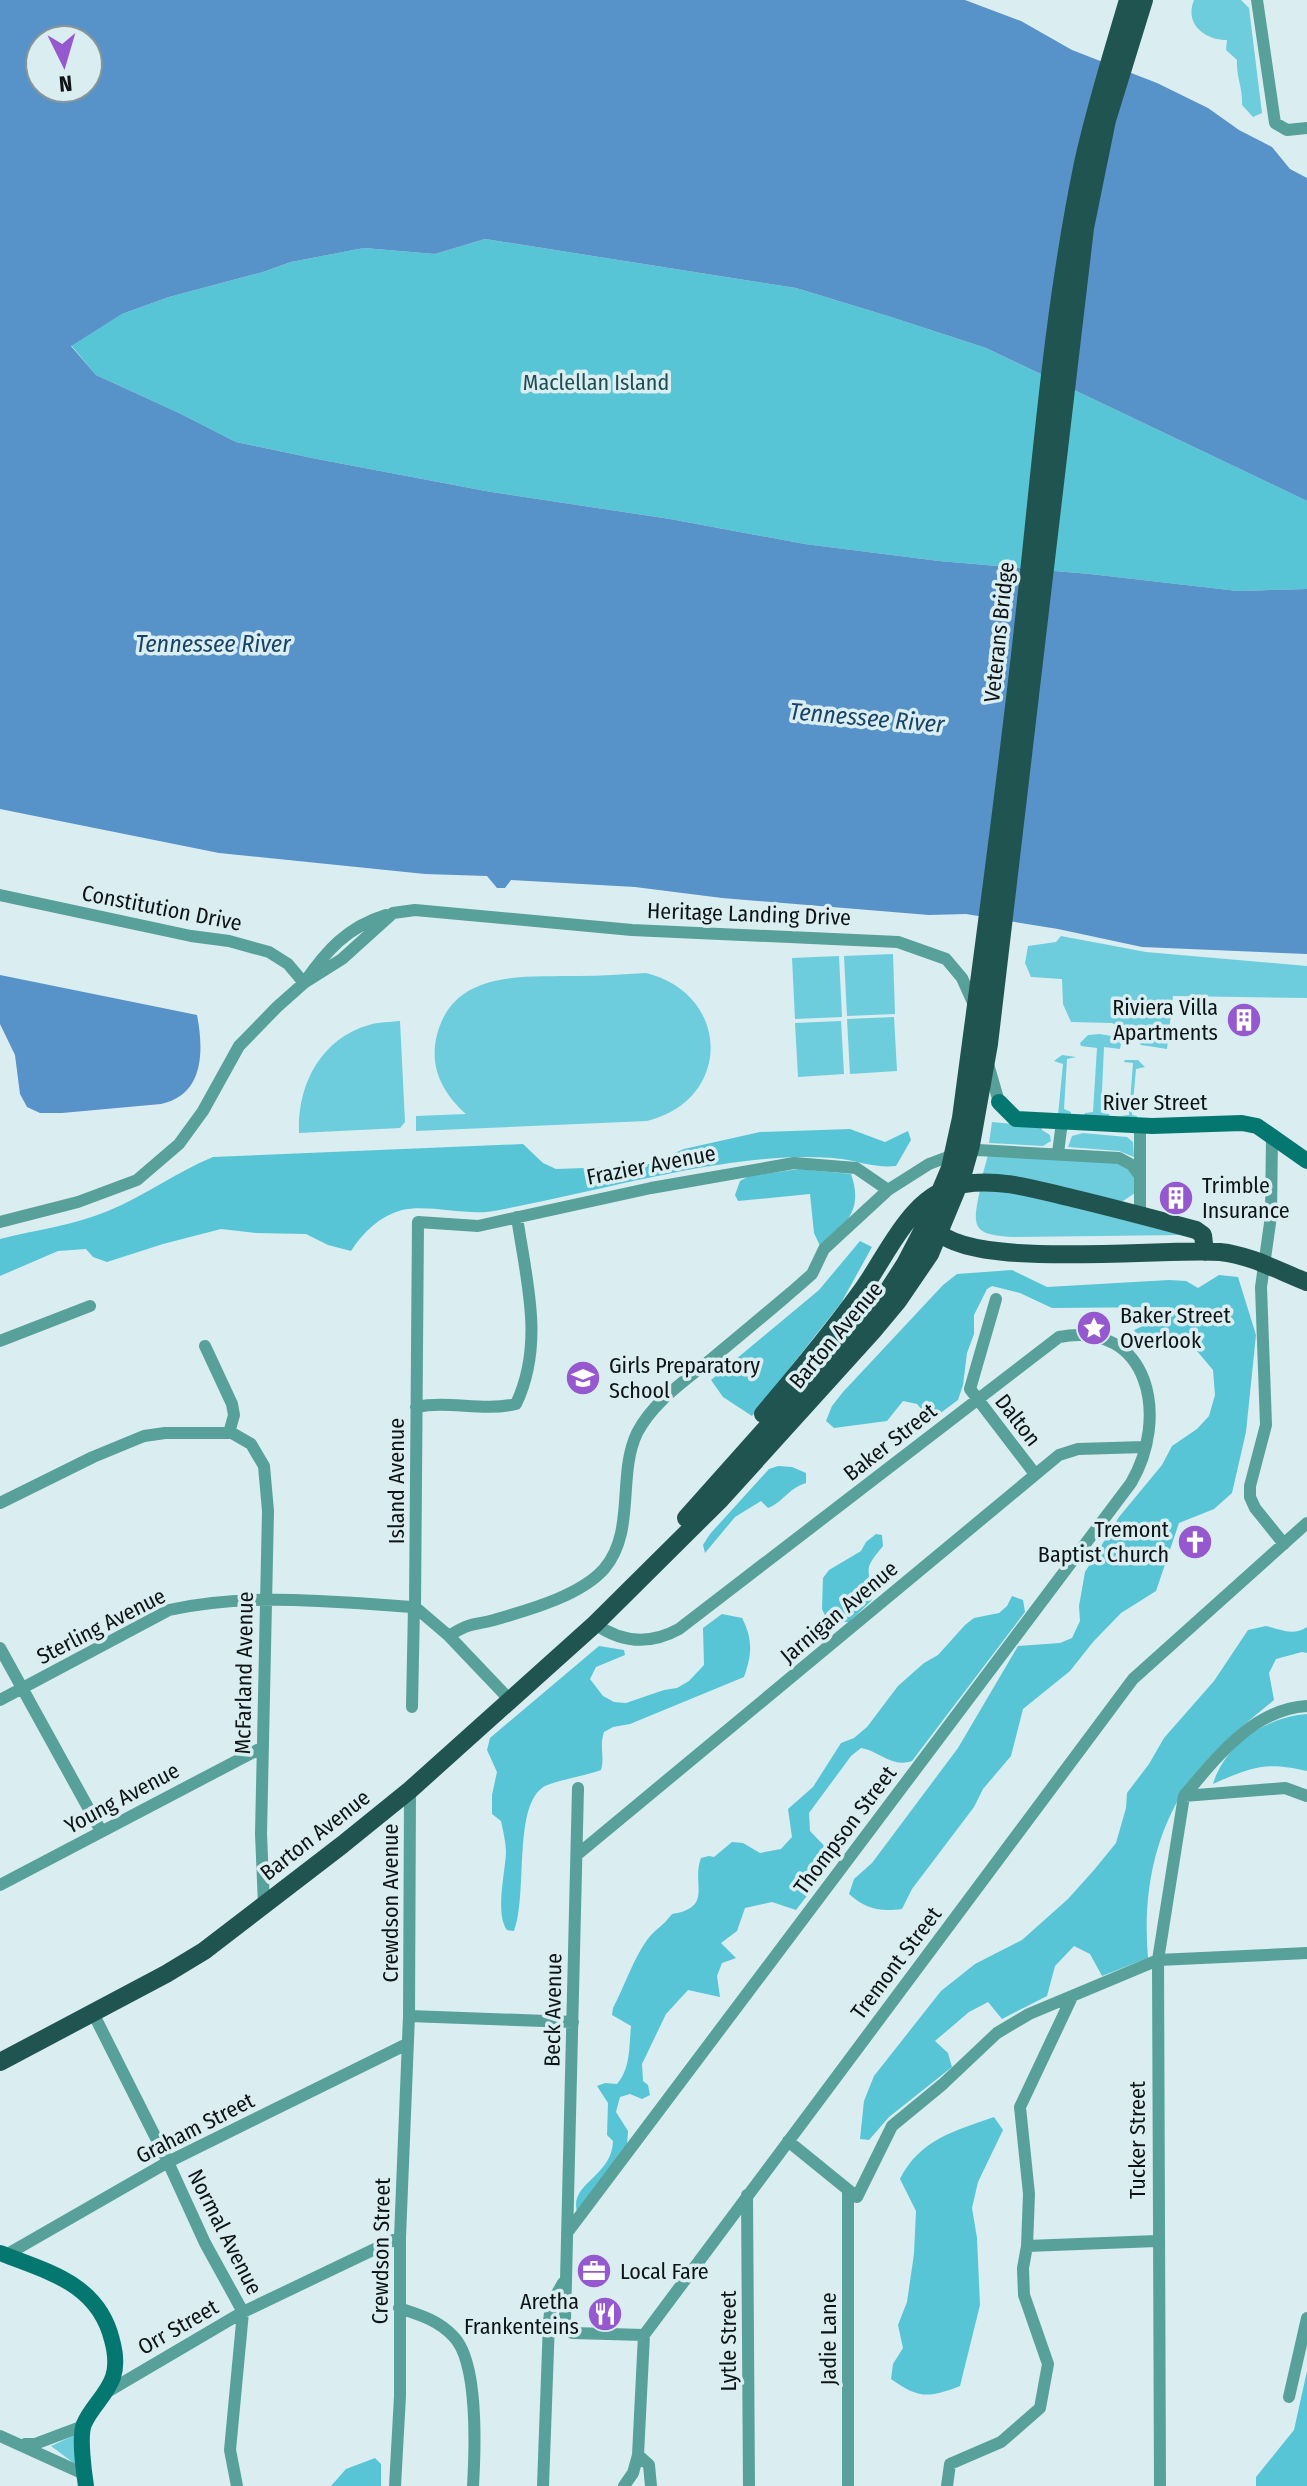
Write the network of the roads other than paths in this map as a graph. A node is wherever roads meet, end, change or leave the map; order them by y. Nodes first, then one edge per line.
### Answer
1 (1257, 0) edge
2 (1140, 3) edge
3 (1307, 128) edge
4 (0, 895) edge
5 (304, 983) junction
6 (989, 1044) junction
7 (999, 1102) joint
8 (1062, 1122) junction
9 (1140, 1126) junction
10 (1272, 1136) junction
11 (1058, 1153) junction
12 (1307, 1161) edge
13 (1140, 1176) junction
14 (888, 1190) junction
15 (1140, 1215) junction
16 (517, 1217) junction
17 (929, 1218) junction
18 (0, 1222) edge
19 (418, 1222) joint
20 (939, 1235) junction
21 (996, 1252) junction
22 (1205, 1252) junction
23 (905, 1264) joint
24 (1263, 1264) junction
25 (1307, 1282) edge
26 (996, 1299) dead end
27 (90, 1306) dead end
28 (0, 1341) edge
29 (205, 1346) dead end
30 (977, 1400) junction
31 (416, 1407) junction
32 (229, 1433) junction
33 (1144, 1447) junction
34 (1035, 1474) junction
35 (0, 1503) edge
36 (1307, 1523) edge
37 (1284, 1544) junction
38 (661, 1547) junction
39 (623, 1595) junction
40 (265, 1600) junction
41 (414, 1606) junction
42 (595, 1624) junction
43 (449, 1636) junction
44 (0, 1648) edge
45 (22, 1689) junction
46 (0, 1700) edge
47 (510, 1700) junction
48 (1307, 1706) edge
49 (412, 1707) dead end
50 (263, 1747) junction
51 (578, 1788) dead end
52 (410, 1790) junction
53 (1184, 1796) junction
54 (1307, 1796) edge
55 (101, 1831) junction
56 (578, 1854) junction
57 (0, 1885) edge
58 (264, 1905) junction
59 (1307, 1953) edge
60 (1158, 1960) junction
61 (1072, 1997) junction
62 (93, 2013) junction
63 (409, 2016) junction
64 (573, 2022) junction
65 (407, 2044) junction
66 (1, 2058) edge
67 (788, 2141) junction
68 (168, 2162) junction
69 (848, 2191) junction
70 (747, 2195) junction
71 (567, 2233) junction
72 (400, 2237) junction
73 (1157, 2241) junction
74 (1027, 2246) junction
75 (3, 2254) edge
76 (564, 2280) junction
77 (399, 2308) junction
78 (243, 2312) junction
79 (1307, 2318) edge
80 (644, 2335) junction
81 (107, 2392) junction
82 (1289, 2397) dead end
83 (83, 2426) junction
84 (0, 2436) edge
85 (22, 2444) junction
86 (638, 2455) junction
87 (85, 2480) edge
88 (237, 2486) edge
89 (395, 2486) edge
90 (473, 2486) edge
91 (543, 2486) edge
92 (624, 2486) edge
93 (651, 2486) edge
94 (749, 2486) edge
95 (848, 2486) edge
96 (947, 2486) edge
97 (1160, 2486) edge

1 - 3 street
2 - 6 main road, Veterans Bridge
2 - 17 main road, Veterans Bridge
4 - 5 street, Constitution Drive
5 - 7 street, Heritage Landing Drive
5 - 18 street, Heritage Landing Drive
6 - 20 main road, Veterans Bridge
6 - 21 main road
7 - 8 street, River Street
8 - 9 street, River Street
8 - 11 street
9 - 10 street, River Street
9 - 13 street
10 - 12 street, River Street
10 - 24 street
11 - 13 street
11 - 14 street
13 - 15 street
14 - 16 street, Frazier Avenue
14 - 43 street
15 - 22 main road
15 - 38 main road
16 - 19 street, Frazier Avenue
16 - 31 street
17 - 20 main road
17 - 23 main road, Veterans Bridge
19 - 31 street, Island Avenue
20 - 21 main road
20 - 39 main road, Barton Avenue
21 - 22 main road
22 - 24 main road
23 - 38 main road, Barton Avenue
24 - 25 main road
24 - 37 street
26 - 30 street, Dalton
27 - 28 street
29 - 32 street
30 - 33 street, Baker Street
30 - 34 street, Dalton
30 - 42 street, Baker Street
31 - 41 street, Island Avenue
32 - 35 street
32 - 40 street, McFarland Avenue
33 - 34 street, Jarnigan Avenue
33 - 71 street, Thompson Street
34 - 56 street, Jarnigan Avenue
36 - 37 street, Tremont Street
37 - 67 street, Tremont Street
38 - 39 main road, Barton Avenue
39 - 42 main road, Barton Avenue
40 - 41 street, Sterling Avenue
40 - 45 street, Sterling Avenue
40 - 50 street, McFarland Avenue
41 - 43 street
41 - 49 street, Island Avenue
42 - 47 main road, Barton Avenue
43 - 47 street
44 - 45 street
45 - 46 street, Sterling Avenue
45 - 55 street
47 - 52 main road, Barton Avenue
48 - 53 street
50 - 55 street, Young Avenue
50 - 58 street, McFarland Avenue
51 - 56 street, Beck Avenue
52 - 58 main road, Barton Avenue
52 - 63 street, Crewdson Avenue
53 - 54 street
53 - 60 street, Tucker Street
55 - 57 street, Young Avenue
56 - 64 street, Beck Avenue
58 - 62 main road, Barton Avenue
59 - 60 street
60 - 61 street
60 - 73 street, Tucker Street
61 - 69 street
61 - 74 street
62 - 66 main road, Barton Avenue
62 - 68 street, Normal Avenue
63 - 64 street
63 - 65 street, Crewdson Street
64 - 71 street, Beck Avenue
65 - 68 street, Graham Street
65 - 72 street, Crewdson Street
67 - 69 street
67 - 70 street, Tremont Street
68 - 75 street, Graham Street
68 - 78 street, Normal Avenue
69 - 95 street, Jadie Lane
70 - 80 street, Tremont Street
70 - 94 street, Lytle Street
71 - 76 street
72 - 77 street, Crewdson Street
72 - 78 street, Orr Street
73 - 74 street
73 - 97 street, Tucker Street
74 - 96 street
75 - 81 street
76 - 80 street
76 - 91 street
77 - 89 street, Crewdson Street
77 - 90 street
78 - 81 street, Orr Street
78 - 88 street, Normal Avenue
79 - 82 street
80 - 86 street
81 - 83 street
83 - 85 street
83 - 87 street
84 - 85 street
85 - 87 street
86 - 92 street
86 - 93 street

